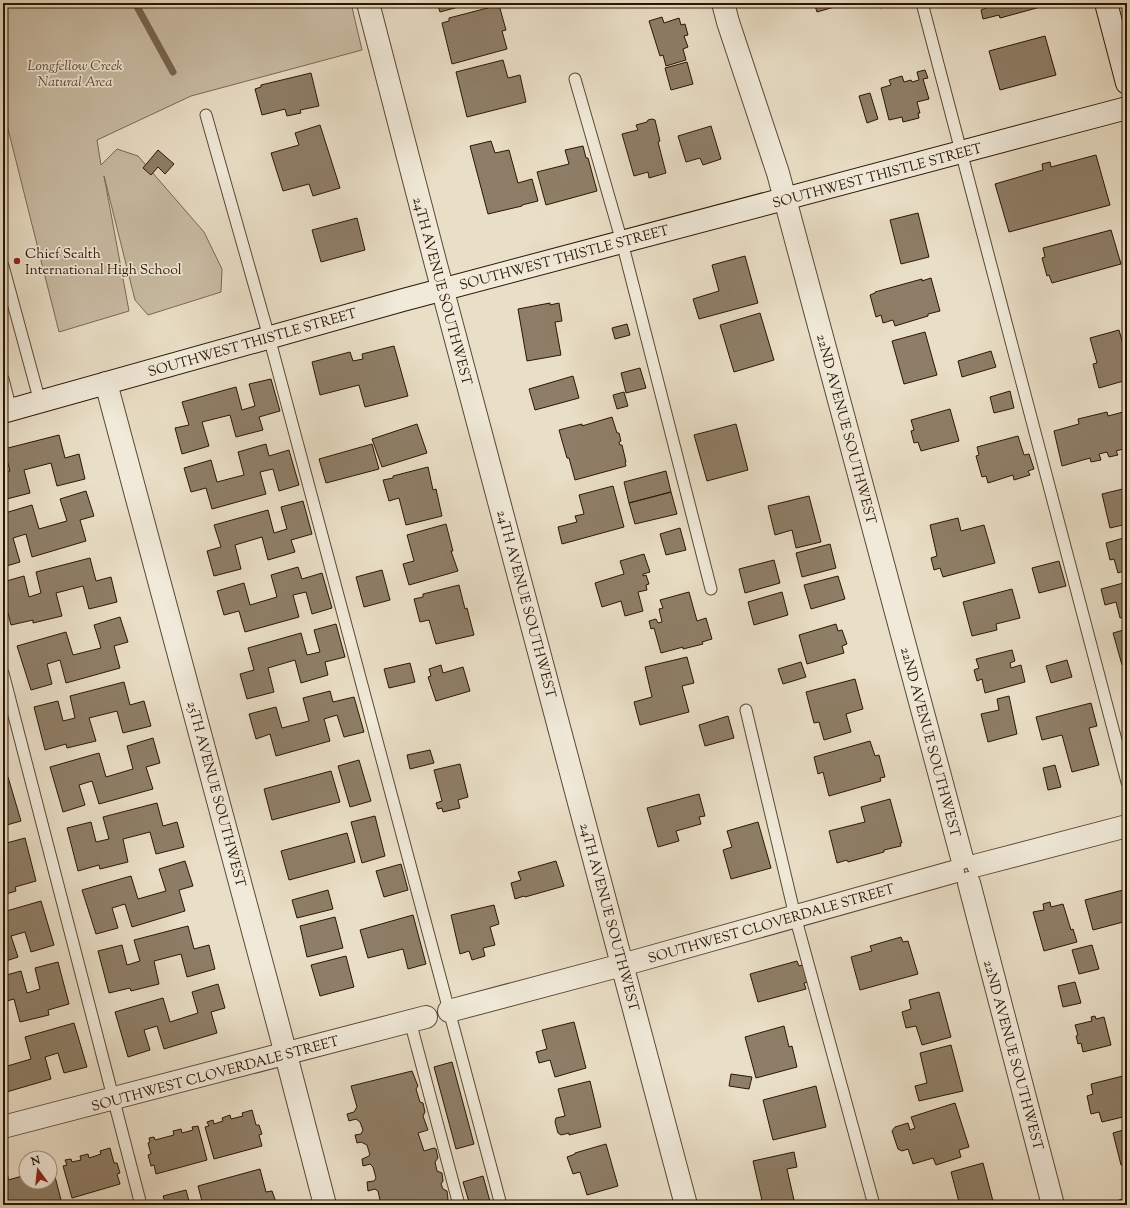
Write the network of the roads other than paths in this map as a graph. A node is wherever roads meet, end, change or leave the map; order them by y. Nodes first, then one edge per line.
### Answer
1 (368, 3) edge
2 (723, 3) edge
3 (922, 3) edge
4 (1106, 3) edge
5 (575, 79) dead end
6 (1127, 83) edge
7 (1127, 108) edge
8 (206, 115) dead end
9 (960, 153) junction
10 (785, 199) junction
11 (622, 242) junction
12 (3, 266) edge
13 (442, 289) junction
14 (269, 337) junction
15 (3, 379) edge
16 (106, 383) junction
17 (40, 402) junction
18 (7, 411) edge
19 (711, 589) dead end
20 (3, 673) edge
21 (746, 710) dead end
22 (1127, 782) edge
23 (1127, 826) edge
24 (965, 869) junction
25 (795, 916) junction
26 (622, 964) junction
27 (449, 1011) junction
28 (418, 1019) joint
29 (286, 1055) junction
30 (114, 1099) junction
31 (3, 1128) edge
32 (141, 1205) edge
33 (325, 1205) edge
34 (459, 1205) edge
35 (501, 1205) edge
36 (686, 1205) edge
37 (874, 1205) edge
38 (1053, 1205) edge

1 - 13 street, 24TH AVENUE SOUTHWEST
2 - 10 street, 22ND AVENUE SOUTHWEST
3 - 9 lane
4 - 6 street
5 - 11 lane
7 - 9 street, SOUTHWEST THISTLE STREET
8 - 14 lane
9 - 10 street, SOUTHWEST THISTLE STREET
9 - 22 lane
10 - 11 street, SOUTHWEST THISTLE STREET
10 - 24 street, 22ND AVENUE SOUTHWEST
11 - 13 street, SOUTHWEST THISTLE STREET
11 - 19 lane
12 - 17 lane
13 - 14 street, SOUTHWEST THISTLE STREET
13 - 26 street, 24TH AVENUE SOUTHWEST
14 - 16 street, SOUTHWEST THISTLE STREET
14 - 27 lane
15 - 18 lane
16 - 17 street, SOUTHWEST THISTLE STREET
16 - 29 street, 25TH AVENUE SOUTHWEST
17 - 18 street, SOUTHWEST THISTLE STREET
20 - 30 lane
21 - 25 lane
23 - 24 street, SOUTHWEST CLOVERDALE STREET
24 - 25 street, SOUTHWEST CLOVERDALE STREET
24 - 38 street, 22ND AVENUE SOUTHWEST
25 - 26 street, SOUTHWEST CLOVERDALE STREET
25 - 37 lane
26 - 27 street, SOUTHWEST CLOVERDALE STREET
26 - 36 street, 24TH AVENUE SOUTHWEST
27 - 35 lane
28 - 29 street, SOUTHWEST CLOVERDALE STREET
28 - 34 lane
29 - 30 street, SOUTHWEST CLOVERDALE STREET
29 - 33 street, 25TH AVENUE SOUTHWEST
30 - 31 street, SOUTHWEST CLOVERDALE STREET
30 - 32 lane

